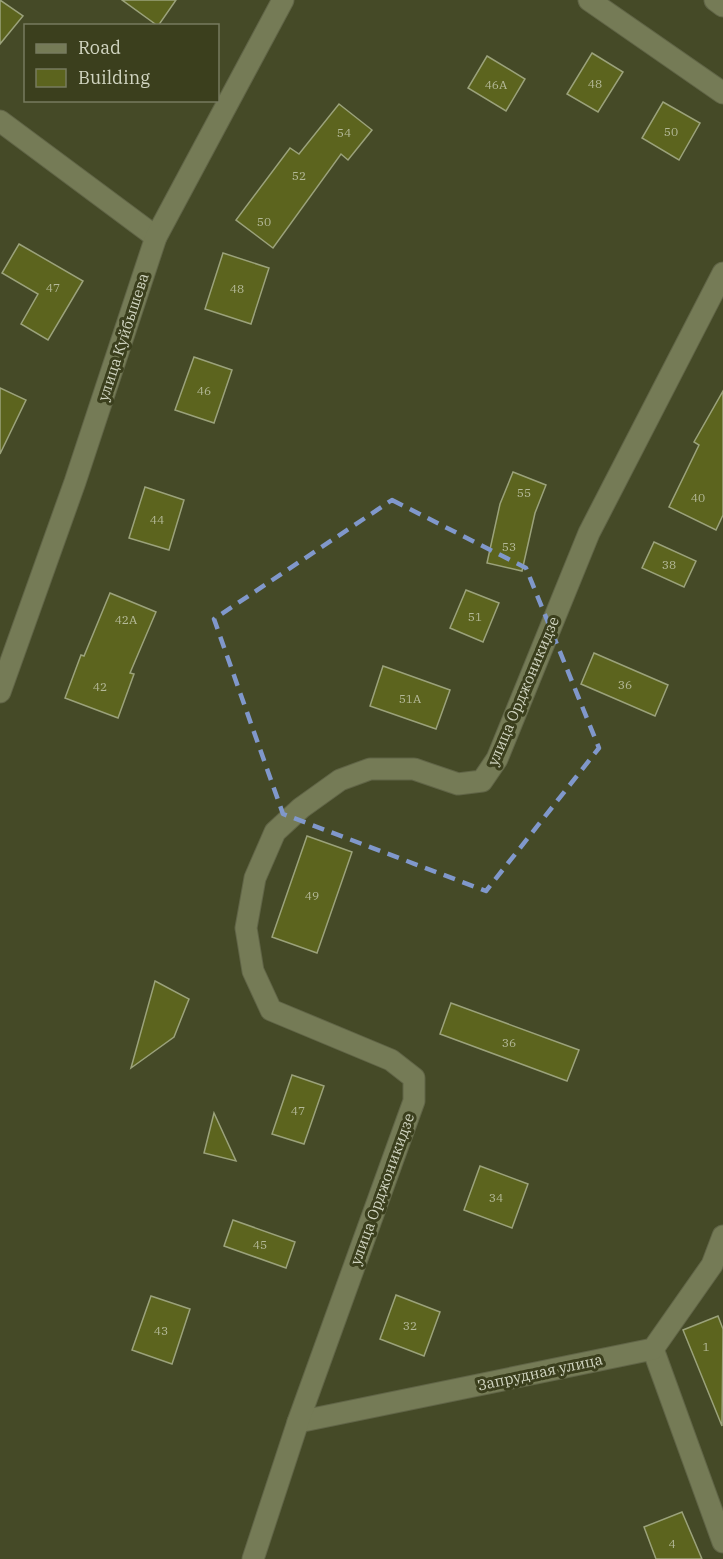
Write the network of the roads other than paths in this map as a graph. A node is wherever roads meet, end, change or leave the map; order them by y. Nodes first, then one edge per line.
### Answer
1 (284, 0) edge
2 (590, 0) edge
3 (715, 0) edge
4 (723, 6) edge
5 (723, 93) edge
6 (0, 121) edge
7 (156, 237) junction
8 (723, 273) edge
9 (0, 690) edge
10 (723, 1236) edge
11 (653, 1349) junction
12 (298, 1422) junction
13 (723, 1542) edge
14 (253, 1559) edge

1 - 7 street, улица Куйбышева
2 - 5 street
3 - 4 street
6 - 7 street
7 - 9 street, улица Куйбышева
8 - 12 street, улица Орджоникидзе
10 - 11 street
11 - 12 street, Запрудная улица
11 - 13 street
12 - 14 street, улица Орджоникидзе

